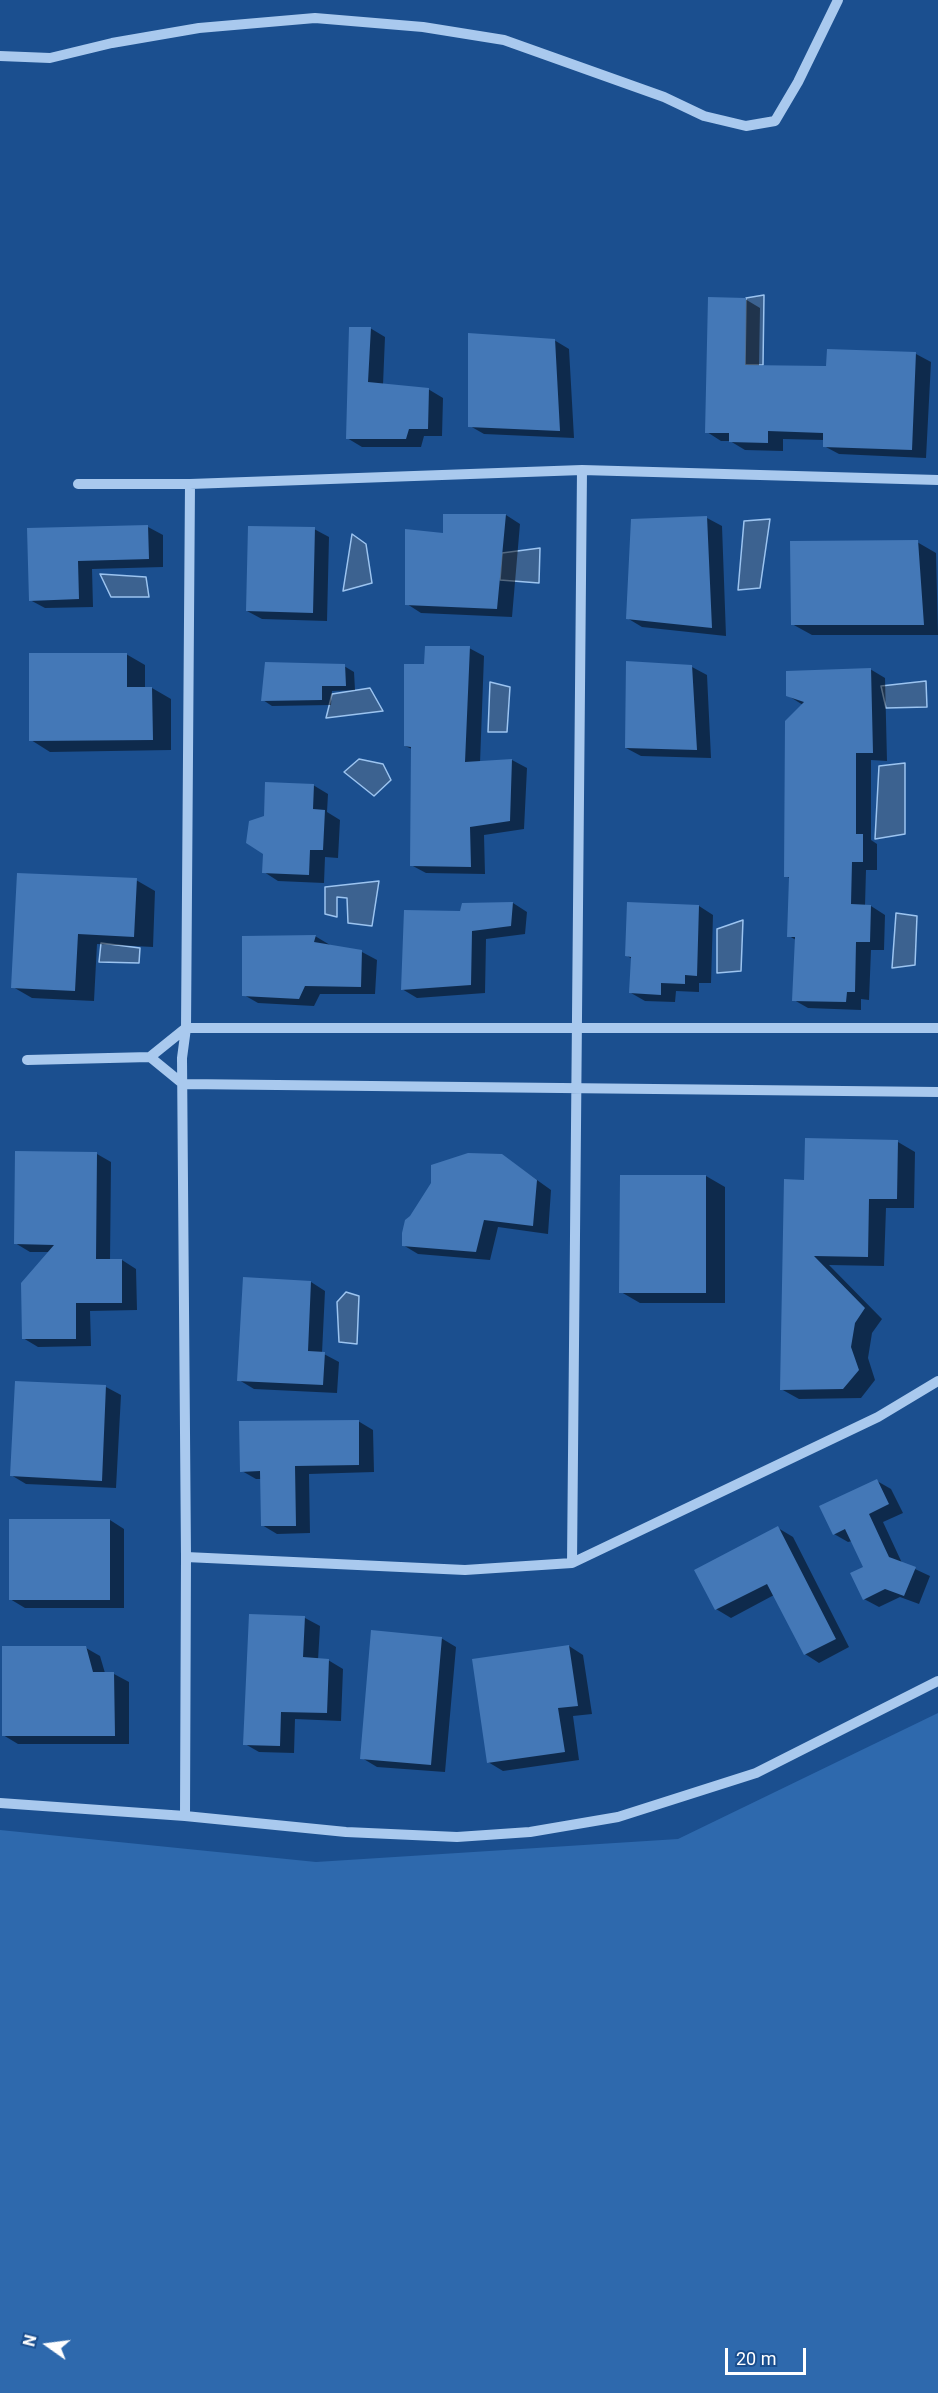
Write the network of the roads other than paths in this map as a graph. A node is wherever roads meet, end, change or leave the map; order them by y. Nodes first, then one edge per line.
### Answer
1 (838, 0) edge
2 (0, 56) edge
3 (582, 470) junction
4 (938, 480) edge
5 (78, 484) dead end
6 (190, 484) junction
7 (577, 1027) junction
8 (186, 1028) junction
9 (938, 1028) edge
10 (150, 1057) junction
11 (27, 1060) dead end
12 (183, 1084) junction
13 (575, 1087) junction
14 (938, 1092) edge
15 (938, 1381) edge
16 (186, 1557) junction
17 (572, 1563) junction
18 (938, 1681) edge
19 (0, 1803) edge
20 (185, 1816) junction

1 - 2 street
3 - 4 street
3 - 6 street
3 - 7 street
5 - 6 street
6 - 8 street
7 - 8 street
7 - 9 street
7 - 13 street
8 - 10 street
8 - 12 street
10 - 11 street
10 - 12 street
12 - 13 street
12 - 16 street
13 - 14 street
13 - 17 street
15 - 17 street
16 - 17 street
16 - 20 street
18 - 20 street
19 - 20 street

